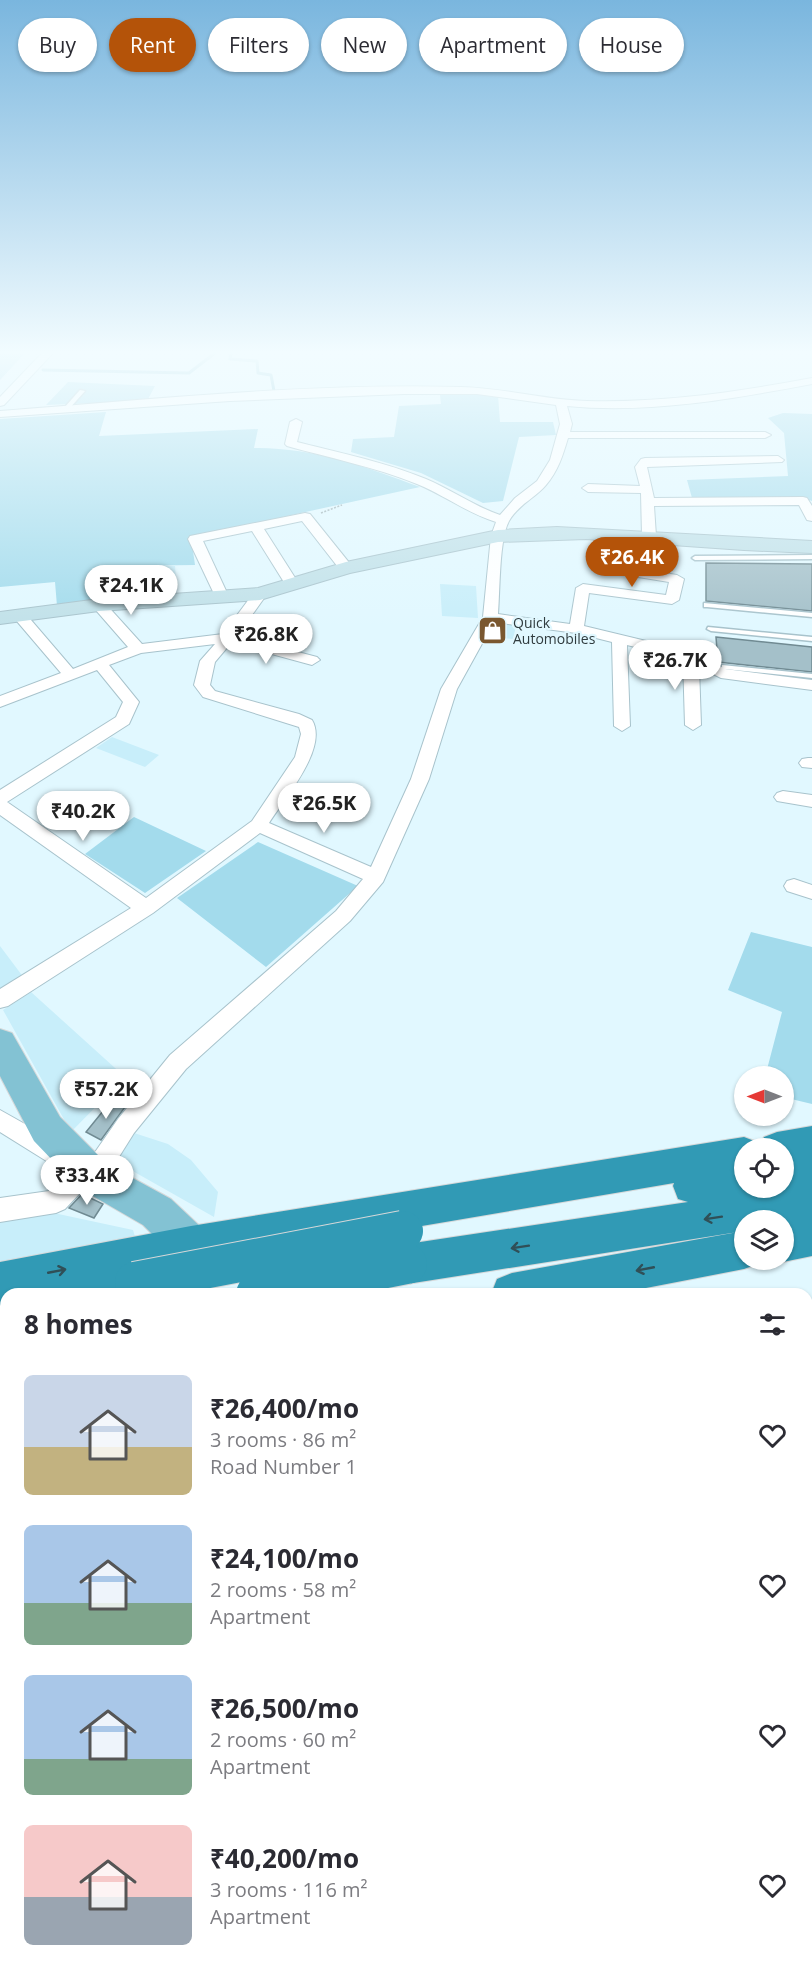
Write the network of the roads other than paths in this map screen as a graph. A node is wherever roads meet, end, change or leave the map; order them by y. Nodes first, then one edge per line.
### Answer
1 (295, 445) edge
2 (560, 445) edge
3 (778, 460) dead end
4 (588, 488) dead end
5 (648, 496) junction
6 (812, 517) edge
7 (256, 527) junction
8 (500, 528) junction
9 (649, 537) junction
10 (812, 547) edge
11 (740, 551) junction
12 (812, 557) edge
13 (695, 558) dead end
14 (346, 568) junction
15 (606, 568) dead end
16 (292, 584) junction
17 (260, 594) junction
18 (221, 595) junction
19 (99, 605) junction
20 (707, 605) dead end
21 (812, 615) edge
22 (20, 616) junction
23 (490, 617) junction
24 (0, 618) edge
25 (576, 629) junction
26 (711, 629) dead end
27 (228, 638) junction
28 (812, 639) edge
29 (620, 640) junction
30 (138, 649) junction
31 (691, 656) junction
32 (312, 660) dead end
33 (100, 664) junction
34 (725, 667) dead end
35 (71, 676) junction
36 (812, 676) edge
37 (812, 685) edge
38 (0, 702) edge
39 (693, 725) dead end
40 (622, 726) dead end
41 (783, 797) dead end
42 (0, 798) edge
43 (812, 801) edge
44 (0, 806) edge
45 (258, 825) junction
46 (376, 877) junction
47 (146, 908) junction
48 (0, 1000) edge
49 (0, 1043) edge
50 (0, 1120) edge
51 (812, 1143) edge
52 (794, 1146) edge
53 (734, 1156) edge
54 (812, 1167) edge
55 (794, 1170) edge
56 (93, 1176) junction
57 (734, 1180) edge
58 (812, 1202) edge
59 (0, 1210) edge
60 (331, 1222) junction
61 (271, 1232) junction
62 (812, 1237) edge
63 (794, 1241) edge
64 (191, 1245) junction
65 (405, 1247) junction
66 (734, 1252) edge
67 (0, 1282) edge
68 (102, 1288) edge
69 (193, 1288) edge
70 (275, 1288) edge
71 (275, 1288) edge
72 (340, 1288) edge
73 (544, 1288) edge

1 - 8 street
2 - 8 street
3 - 5 street
4 - 5 street
5 - 6 street
5 - 9 street
7 - 14 street
7 - 16 street
7 - 18 street
8 - 9 street
8 - 14 street
8 - 23 street
9 - 11 street
10 - 11 street
11 - 12 lane
11 - 13 lane
14 - 16 street
15 - 25 street
16 - 17 street
17 - 18 street
17 - 27 street
18 - 19 street
19 - 22 street
19 - 30 street
20 - 21 lane
22 - 24 street
22 - 35 street
23 - 25 street
23 - 46 street
25 - 29 street
26 - 28 lane
27 - 30 street
27 - 32 street
27 - 45 street
29 - 31 street
29 - 40 street
30 - 33 street
31 - 37 street
31 - 39 street
33 - 35 street
33 - 42 street
34 - 36 lane
35 - 38 street
41 - 43 street
44 - 47 street
45 - 46 street
45 - 47 street
46 - 56 street
47 - 48 street
49 - 56 main road
50 - 56 street
51 - 52 highway
53 - 60 highway
54 - 55 highway
56 - 59 street
56 - 64 main road
57 - 65 highway
58 -> 65 highway
60 - 61 highway
60 - 72 highway
61 - 64 highway
61 - 71 lane
62 - 63 highway
67 -> 64 highway
64 - 69 highway
65 - 68 highway, bridge
65 - 70 highway, bridge
66 -> 73 highway

